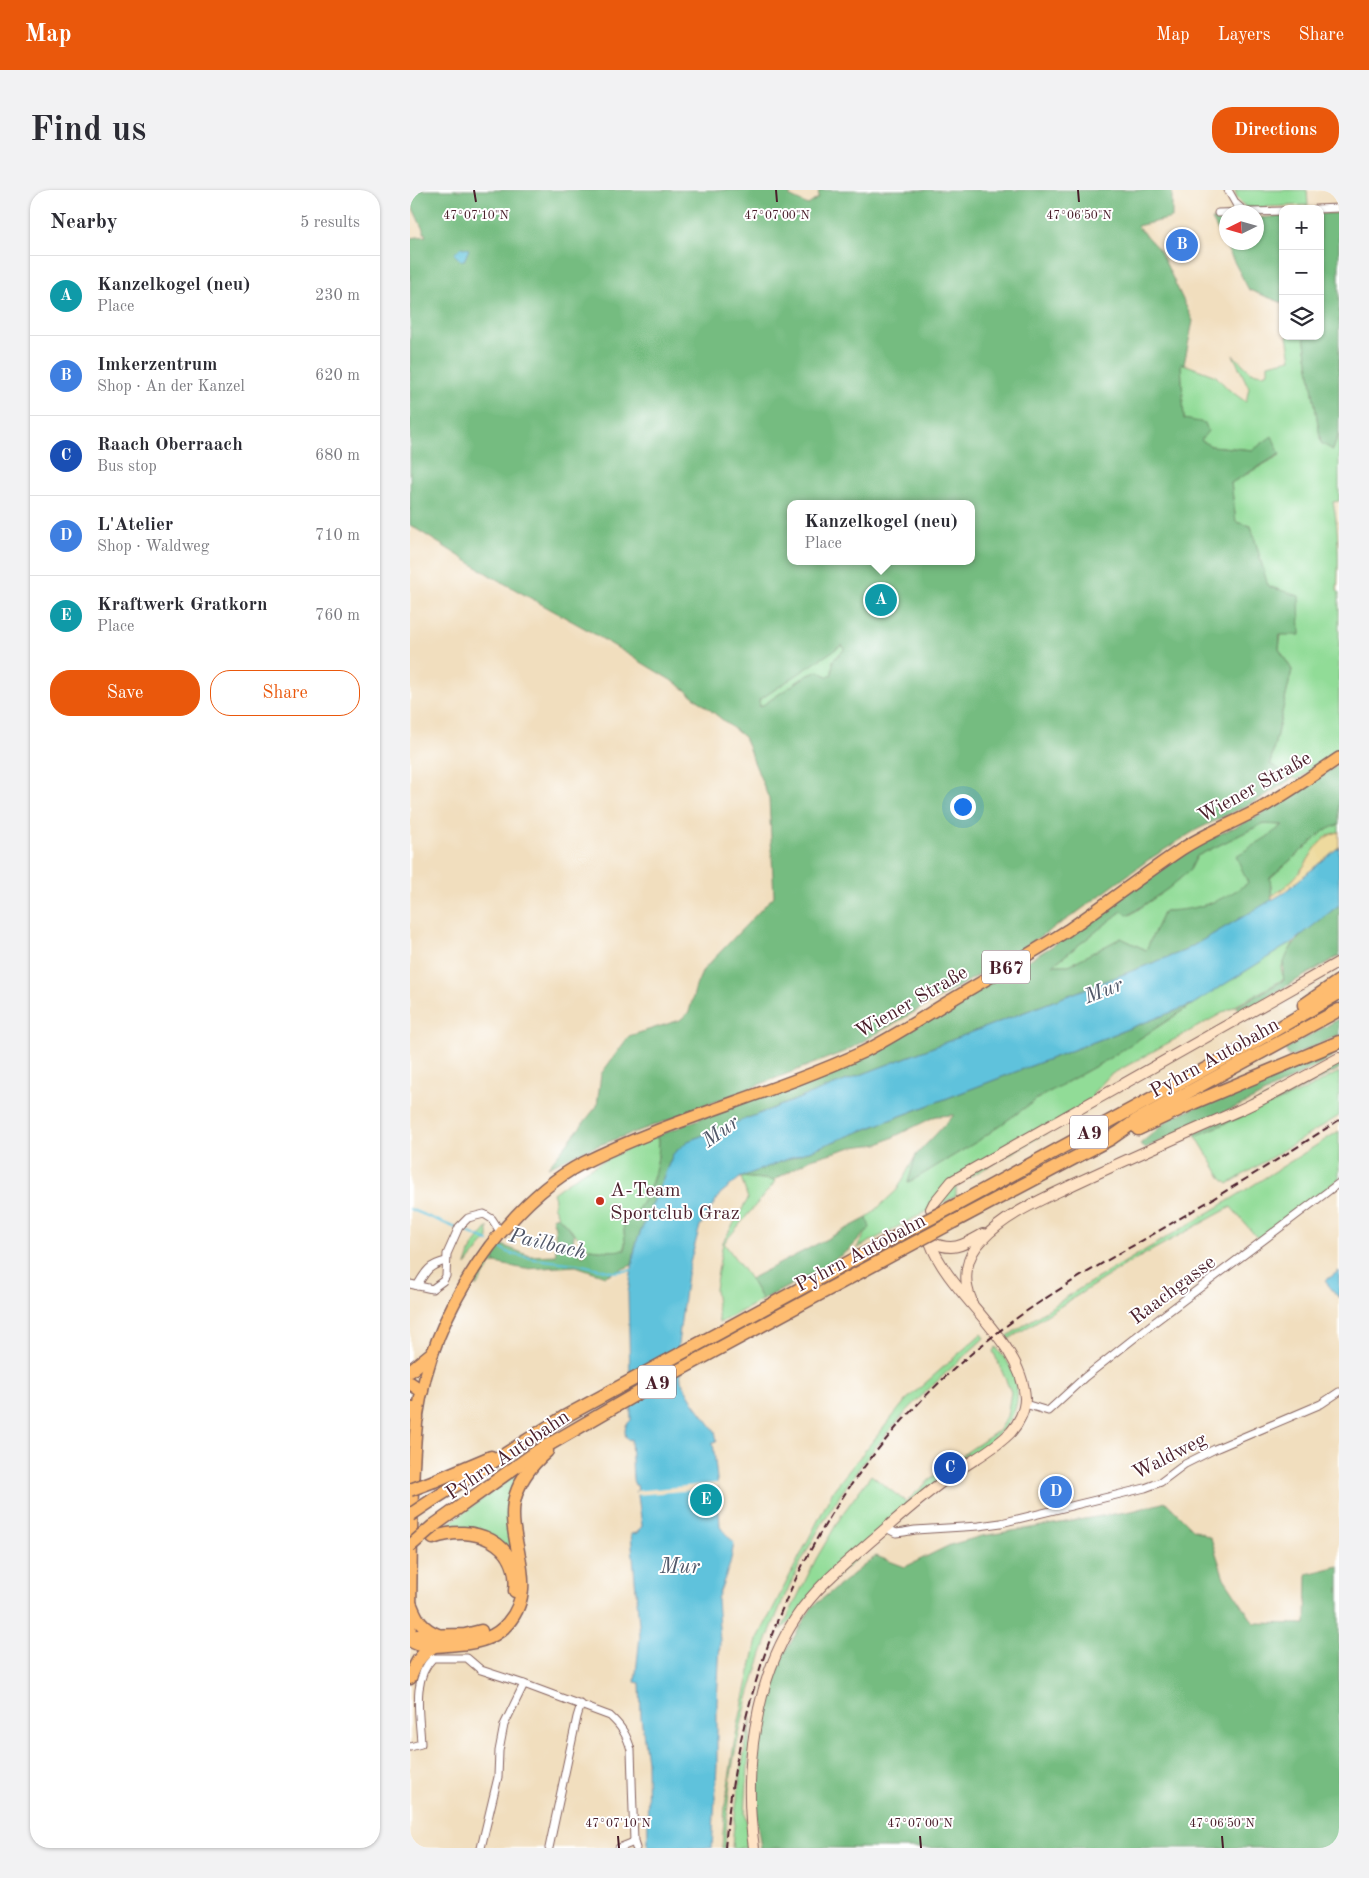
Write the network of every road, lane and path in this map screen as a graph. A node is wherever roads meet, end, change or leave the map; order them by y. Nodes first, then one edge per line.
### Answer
1 (1228, 190) edge
2 (1237, 205) edge
3 (1339, 208) edge
4 (1324, 209) edge
5 (1264, 211) edge
6 (1279, 211) edge
7 (1339, 758) edge
8 (1339, 962) edge
9 (1339, 981) edge
10 (1339, 994) edge
11 (1339, 1010) edge
12 (1339, 1042) edge
13 (1339, 1058) edge
14 (1222, 1059) junction
15 (1110, 1139) junction
16 (1339, 1183) edge
17 (931, 1209) dead end
18 (994, 1228) junction
19 (495, 1240) junction
20 (446, 1261) junction
21 (414, 1285) edge
22 (974, 1307) junction
23 (432, 1353) junction
24 (410, 1371) edge
25 (410, 1383) edge
26 (416, 1392) edge
27 (1339, 1392) edge
28 (1025, 1401) junction
29 (413, 1412) edge
30 (562, 1438) junction
31 (510, 1450) junction
32 (410, 1490) edge
33 (410, 1515) edge
34 (886, 1528) junction
35 (433, 1532) junction
36 (410, 1547) edge
37 (411, 1605) edge
38 (410, 1635) edge
39 (410, 1639) edge
40 (437, 1641) junction
41 (410, 1678) edge
42 (524, 1684) junction
43 (581, 1704) junction
44 (410, 1747) edge
45 (635, 1845) edge
46 (481, 1848) edge
47 (549, 1848) edge
48 (619, 1848) edge
49 (754, 1848) edge

1 - 2 street
3 - 4 street
5 - 6 street
7 - 19 main road, Wiener Straße / B67
8 - 17 main road
9 - 14 highway
10 - 14 highway, Pyhrn Autobahn / A9
11 - 15 highway, Pyhrn Autobahn / A9
12 - 15 highway
13 - 18 main road
14 - 31 highway, Pyhrn Autobahn / A9, bridge
15 - 30 highway, Pyhrn Autobahn / A9, bridge
16 - 28 street, Raachgasse
18 - 22 main road
18 - 22 main road
19 - 20 street
19 - 23 main road, B67
20 - 21 street
20 - 21 street
22 - 28 main road
23 - 24 highway
23 - 26 main road, B67
25 - 26 highway
26 - 29 main road, B67
27 - 34 street, Waldweg
28 - 34 main road
29 - 37 main road, B67
30 - 35 highway, Pyhrn Autobahn / A9
30 - 40 highway
31 - 32 highway, bridge
31 - 33 highway, Pyhrn Autobahn / A9, bridge
34 - 49 main road
35 - 36 highway
35 - 40 highway
37 - 38 main road, B67
37 - 40 highway
39 - 40 highway
40 - 41 highway
42 - 43 street
42 - 44 street
42 - 46 street
43 - 45 street
43 - 47 street
45 - 48 street

